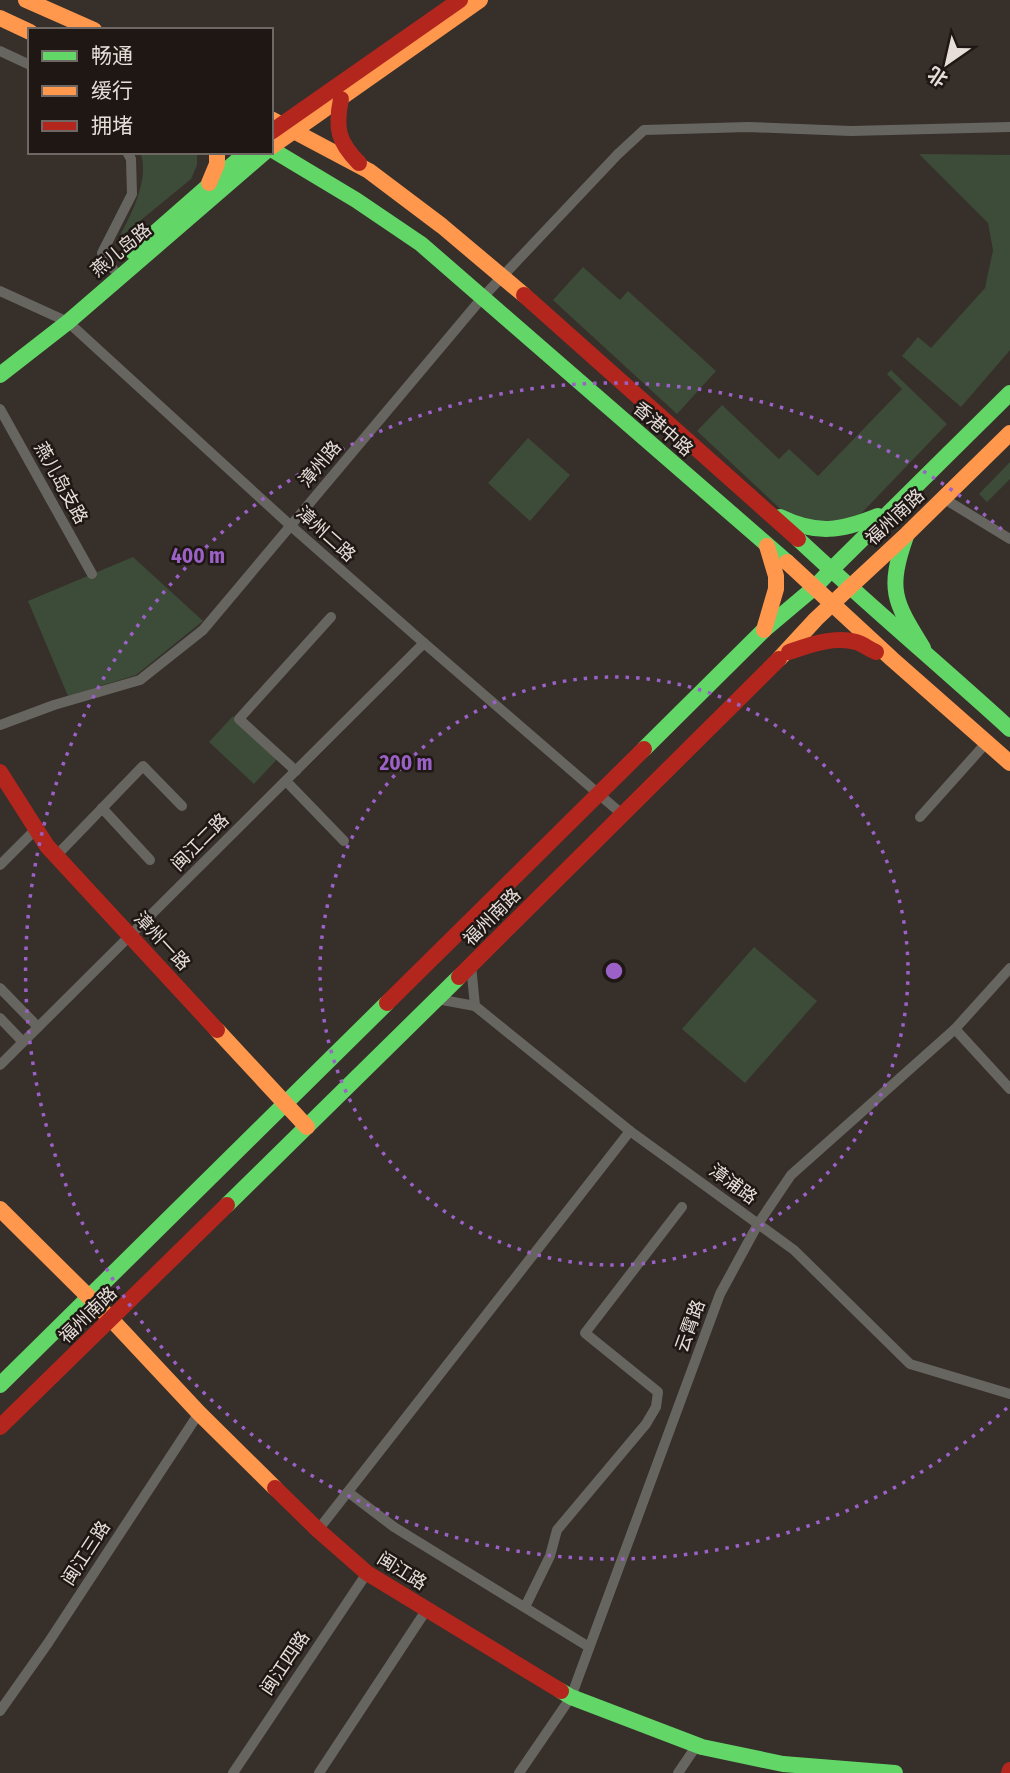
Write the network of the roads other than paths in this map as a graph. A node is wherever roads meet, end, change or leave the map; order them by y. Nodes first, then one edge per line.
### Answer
1 (26, 0) edge
2 (460, 0) edge
3 (480, 0) edge
4 (0, 18) edge
5 (89, 28) edge
6 (28, 31) edge
7 (0, 51) edge
8 (28, 64) edge
9 (341, 99) junction
10 (279, 127) edge
11 (1010, 127) edge
12 (273, 149) edge
13 (128, 154) edge
14 (217, 154) edge
15 (245, 154) edge
16 (263, 154) edge
17 (369, 171) junction
18 (207, 187) junction
19 (113, 269) junction
20 (502, 276) junction
21 (0, 291) edge
22 (482, 298) junction
23 (63, 319) junction
24 (0, 362) edge
25 (0, 375) edge
26 (1010, 392) edge
27 (0, 409) edge
28 (1010, 433) edge
29 (943, 498) junction
30 (766, 509) junction
31 (887, 513) junction
32 (291, 526) junction
33 (907, 534) junction
34 (1010, 539) edge
35 (767, 546) junction
36 (831, 570) junction
37 (92, 574) dead end
38 (815, 587) junction
39 (850, 587) junction
40 (832, 603) junction
41 (331, 617) dead end
42 (764, 631) junction
43 (424, 643) junction
44 (785, 653) junction
45 (926, 653) junction
46 (892, 659) junction
47 (0, 725) edge
48 (1010, 729) edge
49 (987, 742) junction
50 (1010, 763) edge
51 (296, 771) junction
52 (0, 772) edge
53 (286, 781) junction
54 (599, 794) junction
55 (182, 806) dead end
56 (102, 808) junction
57 (623, 815) junction
58 (920, 817) dead end
59 (36, 829) junction
60 (344, 841) dead end
61 (56, 856) junction
62 (150, 860) dead end
63 (0, 865) edge
64 (131, 935) junction
65 (471, 965) junction
66 (1010, 968) edge
67 (0, 988) edge
68 (437, 999) junction
69 (475, 1006) junction
70 (0, 1018) edge
71 (38, 1027) junction
72 (955, 1029) junction
73 (23, 1042) junction
74 (0, 1065) edge
75 (1010, 1089) edge
76 (286, 1103) junction
77 (307, 1127) junction
78 (631, 1131) junction
79 (682, 1207) dead end
80 (0, 1209) edge
81 (758, 1224) junction
82 (89, 1297) junction
83 (111, 1319) junction
84 (0, 1385) edge
85 (1010, 1394) edge
86 (199, 1413) junction
87 (0, 1427) edge
88 (348, 1492) junction
89 (318, 1530) junction
90 (367, 1573) junction
91 (524, 1607) junction
92 (427, 1609) junction
93 (589, 1647) junction
94 (571, 1697) junction
95 (0, 1711) edge
96 (697, 1745) junction
97 (783, 1768) edge
98 (233, 1773) edge
99 (319, 1773) edge
100 (520, 1773) edge
101 (678, 1773) edge
102 (895, 1773) edge

1 - 5 main road
2 - 10 main road
3 - 9 main road
4 - 6 main road
7 - 8 street
9 - 10 main road
9 - 17 main road
10 - 17 main road, 香港中路
11 - 20 street, 漳州路
12 - 22 main road, 香港中路
13 - 19 street
14 - 18 main road
15 - 18 main road, 燕儿岛路
16 - 23 main road, 燕儿岛路
17 - 20 main road, 香港中路
18 - 19 main road, 燕儿岛路
19 - 23 main road, 燕儿岛路
20 - 22 street, 漳州路
20 - 30 main road, 香港中路
21 - 23 street, 漳州二路
22 - 32 street, 漳州路
22 - 35 main road, 香港中路
23 - 24 main road, 燕儿岛路
23 - 25 main road, 燕儿岛路
23 - 32 street, 漳州二路
26 - 31 main road, 福州南路
27 - 37 street, 燕儿岛支路
28 - 29 main road, 福州南路
29 - 33 main road, 福州南路
29 - 34 street
30 - 31 main road
30 - 36 main road, 香港中路
31 - 36 main road, 福州南路
32 - 43 street, 漳州二路
32 - 47 street, 漳州路
33 - 39 main road, 福州南路
33 - 45 main road
35 - 38 main road, 香港中路
35 - 42 main road
36 - 38 main road, 福州南路
36 - 39 main road, 香港中路
38 - 40 main road, 香港中路
38 - 42 main road, 福州南路
39 - 40 main road, 福州南路
39 - 45 main road, 香港中路
40 - 44 main road, 福州南路
40 - 46 main road, 香港中路
41 - 51 street
42 - 54 main road, 福州南路
43 - 51 street, 闽江二路
43 - 54 street, 漳州二路
44 - 46 main road
44 - 57 main road, 福州南路
45 - 48 main road, 香港中路
46 - 49 main road, 香港中路
49 - 50 main road, 香港中路
49 - 58 street
51 - 53 street, 闽江二路
52 - 59 main road, 漳州一路
53 - 60 street
53 - 64 street, 闽江二路
54 - 57 street, 漳州二路
54 - 76 main road, 福州南路
55 - 56 street
56 - 61 street
56 - 62 street
57 - 65 main road, 福州南路
59 - 61 main road, 漳州一路
59 - 63 street
61 - 64 main road, 漳州一路
64 - 71 street, 闽江二路
64 - 76 main road, 漳州一路
65 - 68 main road, 福州南路
65 - 69 street
66 - 72 street, 云霄路
67 - 71 street
68 - 69 street
68 - 77 main road, 福州南路
69 - 78 street, 漳浦路
70 - 73 street
71 - 73 street, 闽江二路
72 - 75 street
72 - 81 street, 云霄路
73 - 74 street, 闽江二路
76 - 77 main road, 漳州一路
76 - 82 main road, 福州南路
77 - 83 main road, 福州南路
78 - 81 street, 漳浦路
78 - 88 street
79 - 91 street
80 - 82 main road, 闽江路
81 - 85 street, 漳浦路
81 - 93 street, 云霄路
82 - 83 main road, 闽江路
82 - 84 main road, 福州南路
83 - 86 main road, 闽江路
83 - 87 main road, 福州南路
86 - 89 main road, 闽江路
86 - 95 street, 闽江三路
88 - 89 street
88 - 91 street
89 - 90 main road, 闽江路
90 - 92 main road, 闽江路
90 - 98 street, 闽江四路
91 - 93 street
92 - 94 main road, 闽江路
92 - 99 street
93 - 94 street, 云霄路
94 - 96 main road, 闽江路
94 - 100 street, 云霄路
96 - 97 main road, 闽江路
96 - 101 street
97 - 102 main road, 闽江路

